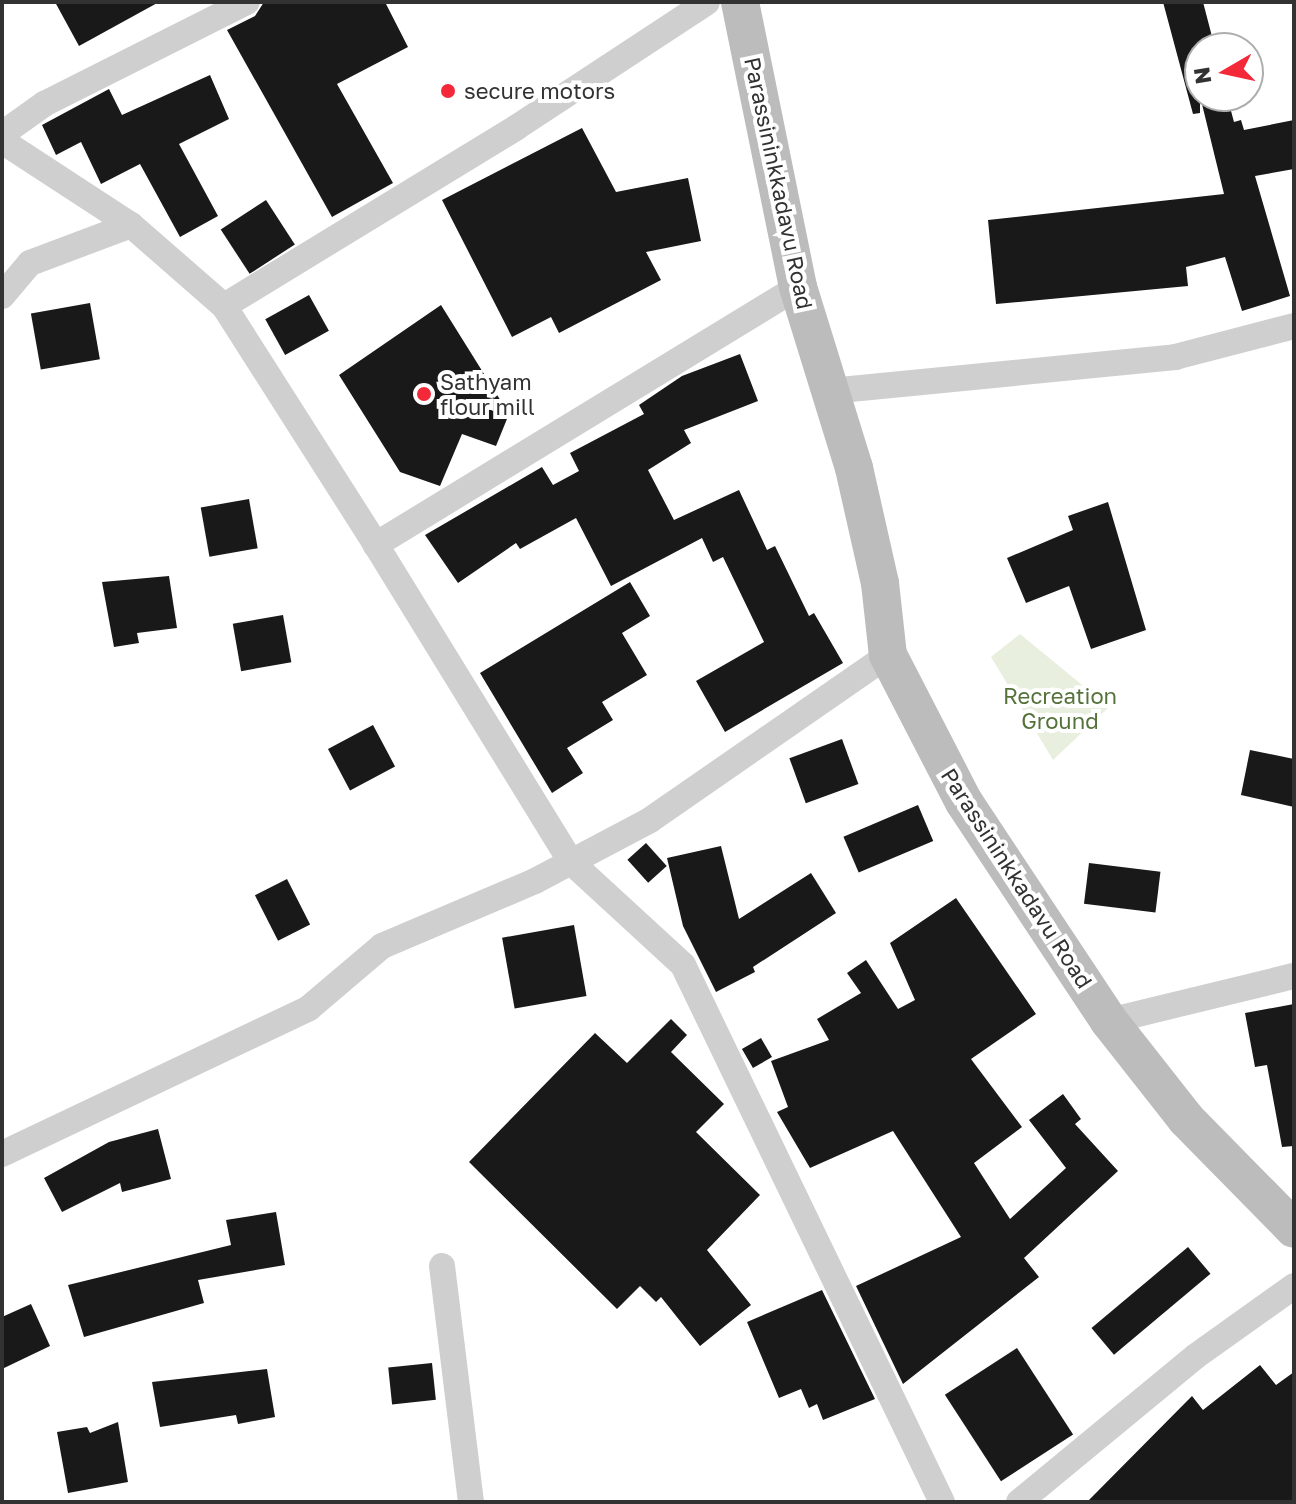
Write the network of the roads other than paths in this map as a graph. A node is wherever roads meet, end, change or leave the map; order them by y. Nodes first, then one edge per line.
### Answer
1 (247, 2) edge
2 (707, 2) edge
3 (740, 2) edge
4 (2, 134) edge
5 (2, 141) edge
6 (131, 225) junction
7 (798, 287) junction
8 (2, 296) edge
9 (224, 306) junction
10 (1294, 326) edge
11 (830, 391) junction
12 (376, 545) junction
13 (888, 655) junction
14 (571, 862) junction
15 (1294, 976) edge
16 (1109, 1021) junction
17 (2, 1154) edge
18 (1294, 1229) edge
19 (442, 1266) dead end
20 (1294, 1286) edge
21 (471, 1502) edge
22 (942, 1502) edge
23 (1019, 1502) edge

1 - 4 street
2 - 9 street
3 - 7 main road, Parassininkkadavu Road
5 - 6 street
6 - 8 street
6 - 9 street
7 - 11 main road, Parassininkkadavu Road
7 - 12 street
9 - 12 street
10 - 11 street
11 - 13 main road, Parassininkkadavu Road
12 - 14 street
13 - 14 street
13 - 16 main road, Parassininkkadavu Road
14 - 17 street
14 - 22 street
15 - 16 street
16 - 18 main road, Parassininkkadavu Road
19 - 21 street
20 - 23 street

